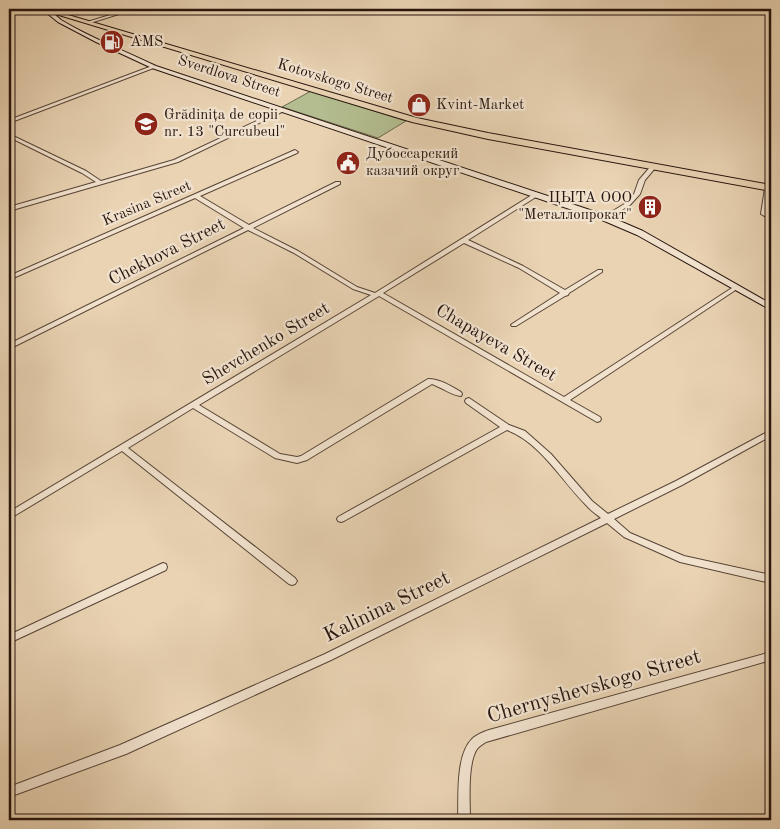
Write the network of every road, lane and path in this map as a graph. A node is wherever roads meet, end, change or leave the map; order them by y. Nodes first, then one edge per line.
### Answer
1 (43, 9) edge
2 (133, 9) edge
3 (72, 18) junction
4 (60, 21) junction
5 (88, 22) junction
6 (154, 67) junction
7 (284, 110) junction
8 (9, 122) edge
9 (9, 135) edge
10 (295, 152) dead end
11 (653, 167) junction
12 (338, 182) dead end
13 (100, 183) junction
14 (770, 188) edge
15 (537, 194) junction
16 (196, 196) junction
17 (9, 209) edge
18 (605, 218) junction
19 (771, 218) edge
20 (248, 228) junction
21 (463, 240) junction
22 (600, 271) dead end
23 (9, 278) edge
24 (737, 287) junction
25 (378, 294) junction
26 (566, 294) junction
27 (771, 307) edge
28 (514, 325) dead end
29 (9, 347) edge
30 (458, 394) dead end
31 (565, 400) junction
32 (469, 401) dead end
33 (193, 405) junction
34 (597, 419) dead end
35 (506, 427) junction
36 (771, 433) edge
37 (122, 448) junction
38 (9, 516) edge
39 (341, 519) dead end
40 (606, 520) junction
41 (163, 567) dead end
42 (771, 580) edge
43 (292, 581) dead end
44 (9, 639) edge
45 (771, 656) edge
46 (9, 792) edge
47 (464, 820) edge

1 - 3 highway, Kotovskogo Street
1 - 4 street, Sverdlova Street
2 - 5 street
3 - 4 highway
3 - 5 highway, Kotovskogo Street
4 - 6 street, Sverdlova Street
5 - 11 highway, Kotovskogo Street
6 - 7 street, Sverdlova Street
6 - 8 street
7 - 13 street
7 - 15 street, Sverdlova Street
9 - 13 street
10 - 16 street, Krasina Street
11 - 14 highway, Kotovskogo Street
11 - 18 street
12 - 20 street, Chekhova Street
13 - 17 street
14 - 19 street
15 - 18 street, Sverdlova Street
15 - 21 street, Shevchenko Street
16 - 20 street, Chapayeva Street
16 - 23 street, Krasina Street
18 - 24 street, Sverdlova Street
20 - 25 street, Chapayeva Street
20 - 29 street, Chekhova Street
21 - 25 street, Shevchenko Street
21 - 26 street
22 - 26 street
24 - 27 street, Sverdlova Street
24 - 31 street
25 - 31 street, Chapayeva Street
25 - 33 street, Shevchenko Street
26 - 28 street
30 - 33 street
31 - 34 street, Chapayeva Street
32 - 35 street
33 - 37 street, Shevchenko Street
35 - 39 street
35 - 40 street
36 - 40 street, Kalinina Street
37 - 38 street, Shevchenko Street
37 - 43 street
40 - 42 street
40 - 46 street, Kalinina Street
41 - 44 street
45 - 47 street, Chernyshevskogo Street

